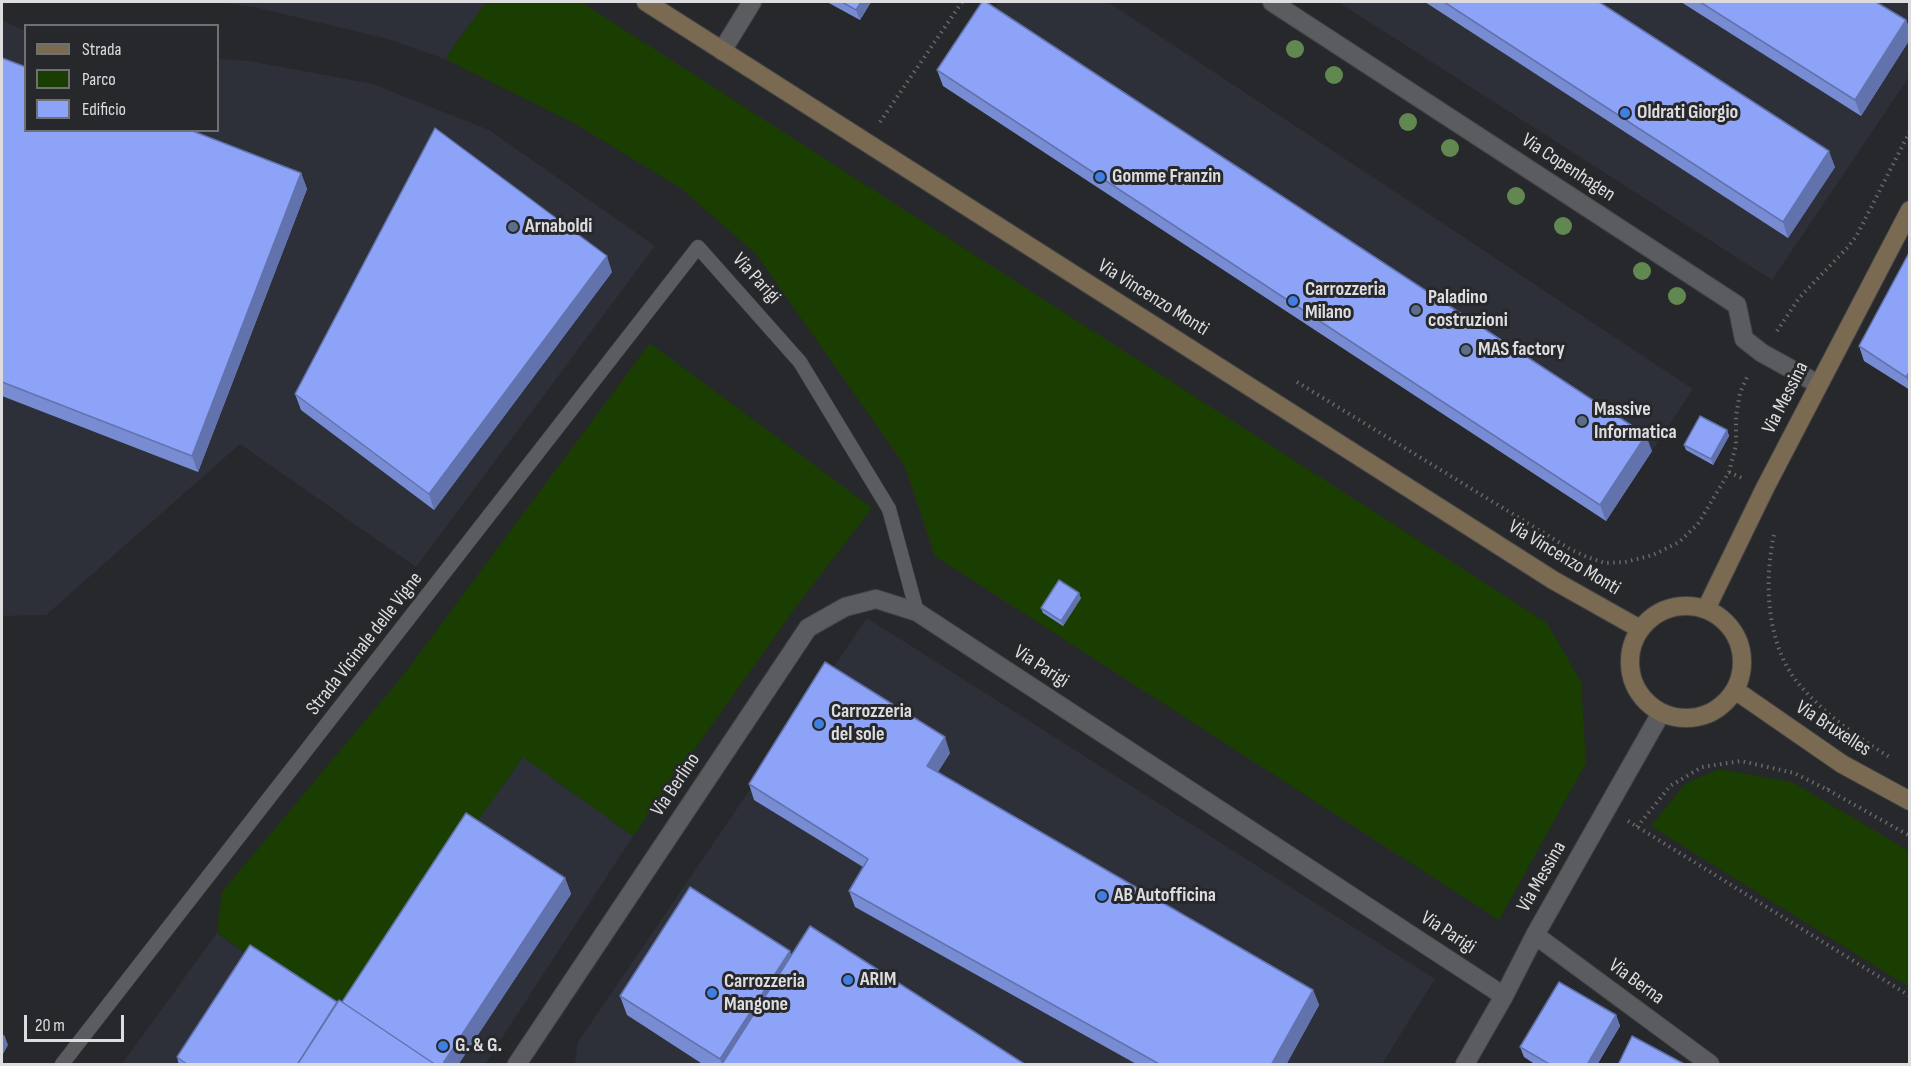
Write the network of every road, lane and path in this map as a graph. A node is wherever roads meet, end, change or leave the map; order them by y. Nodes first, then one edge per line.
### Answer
1 (646, 2) edge
2 (752, 2) edge
3 (962, 2) edge
4 (1272, 2) edge
5 (722, 51) junction
6 (1910, 131) edge
7 (868, 144) junction
8 (1910, 210) edge
9 (698, 247) joint
10 (1762, 353) junction
11 (1818, 384) junction
12 (1776, 527) dead end
13 (1570, 549) dead end
14 (1706, 609) junction
15 (916, 612) junction
16 (1640, 628) junction
17 (1735, 690) junction
18 (1661, 712) junction
19 (1898, 762) dead end
20 (1842, 764) junction
21 (1828, 790) junction
22 (1910, 801) edge
23 (1607, 808) junction
24 (1637, 827) junction
25 (1910, 836) edge
26 (1534, 935) junction
27 (1504, 996) junction
28 (1910, 996) edge
29 (525, 1062) edge
30 (62, 1065) edge
31 (1465, 1065) edge
32 (1710, 1065) edge

1 - 5 street, Via Vincenzo Monti
2 - 5 street
3 - 7 path
4 - 10 street, Via Copenhagen
5 - 7 street, Via Vincenzo Monti
6 - 10 path
7 - 16 street, Via Vincenzo Monti
8 - 11 street, Via Messina
9 - 15 lane, Via Parigi
9 - 30 lane, Strada Vicinale delle Vigne
10 - 11 street, Via Copenhagen
10 - 13 path
11 - 14 street, Via Messina
12 - 19 path
14 - 16 street
14 - 17 street
15 - 27 street, Via Parigi
15 - 29 street, Via Berlino
16 - 18 street
17 - 18 street
17 - 20 street, Via Bruxelles
18 - 23 street, Via Messina
20 - 21 path
20 - 22 street, Via Bruxelles
21 - 24 path
21 - 25 path
23 - 24 path
23 - 26 street, Via Messina
24 - 28 path
26 - 27 street, Via Messina
26 - 32 street, Via Berna
27 - 31 street, Via Messina

